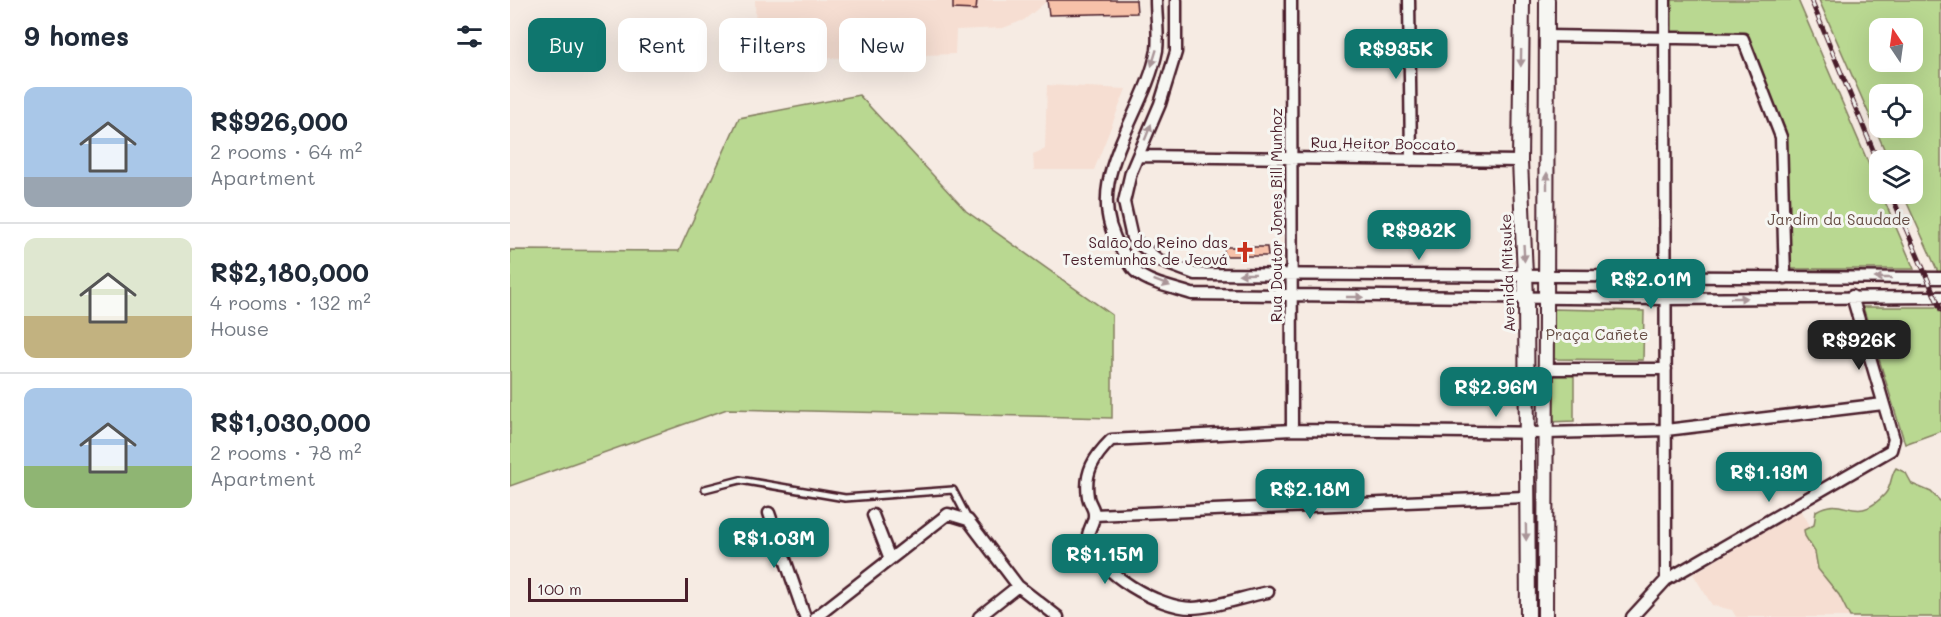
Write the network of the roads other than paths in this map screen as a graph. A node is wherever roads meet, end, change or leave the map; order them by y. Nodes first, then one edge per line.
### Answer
1 (1156, 0) edge
2 (1176, 0) edge
3 (1291, 0) edge
4 (1409, 0) edge
5 (1522, 0) edge
6 (1547, 0) edge
7 (1665, 0) edge
8 (1546, 36) junction
9 (1665, 38) junction
10 (1138, 156) junction
11 (1292, 158) junction
12 (1411, 160) junction
13 (1520, 161) junction
14 (1292, 273) junction
15 (1526, 277) junction
16 (1548, 277) junction
17 (1666, 278) junction
18 (1785, 278) junction
19 (1941, 278) edge
20 (1292, 296) junction
21 (1852, 296) junction
22 (1941, 297) edge
23 (1526, 298) junction
24 (1548, 298) junction
25 (1666, 299) junction
26 (1547, 369) junction
27 (1666, 369) junction
28 (1883, 404) junction
29 (1292, 430) junction
30 (1666, 430) junction
31 (1526, 432) junction
32 (1546, 433) junction
33 (1546, 486) junction
34 (705, 489) dead end
35 (1526, 491) junction
36 (770, 513) dead end
37 (873, 515) dead end
38 (1094, 515) junction
39 (968, 520) junction
40 (890, 559) junction
41 (1666, 580) junction
42 (1018, 586) junction
43 (1268, 592) dead end
44 (805, 617) edge
45 (816, 617) edge
46 (979, 617) edge
47 (1058, 617) edge
48 (1528, 617) edge
49 (1545, 617) edge
50 (1632, 617) edge

1 -> 20 street
10 -> 2 street
3 - 11 street, Rua Doutor Jones Bill Munhoz
4 - 12 street
5 -> 13 main road, Avenida Mitsuke
6 - 8 main road
7 - 9 street
8 - 9 street
16 -> 8 main road
9 - 17 street
9 - 18 street
10 - 11 street, Rua Heitor Boccato
14 -> 10 street
11 - 12 street, Rua Heitor Boccato
11 - 14 street, Rua Doutor Jones Bill Munhoz
12 - 13 street, Rua Heitor Boccato
13 -> 15 main road, Avenida Mitsuke
14 - 15 street
14 - 20 street, Rua Doutor Jones Bill Munhoz
15 - 16 street
15 - 23 main road, Avenida Mitsuke
16 - 17 street
16 - 24 main road
17 - 18 street
17 - 25 street
19 -> 18 street
20 -> 23 street
20 - 29 street, Rua Doutor Jones Bill Munhoz
21 - 22 street
25 -> 21 street
21 - 28 street
23 - 24 street
23 - 31 main road, Avenida Mitsuke
24 - 25 street
24 - 26 main road
25 - 27 street
26 - 27 street
26 - 32 main road
27 - 30 street
28 - 30 street
28 - 41 street
29 - 31 street
29 - 38 street
30 - 32 street
30 - 41 street
31 - 32 street
31 - 35 main road, Avenida Mitsuke
32 - 33 main road
33 - 35 main road
33 - 49 main road
34 - 39 lane
35 - 38 street
35 -> 48 main road, Avenida Mitsuke
36 - 44 street
37 - 40 street
38 - 43 street
39 - 40 street
39 - 42 street
40 - 45 street
41 - 50 street
42 - 46 street
42 - 47 street

